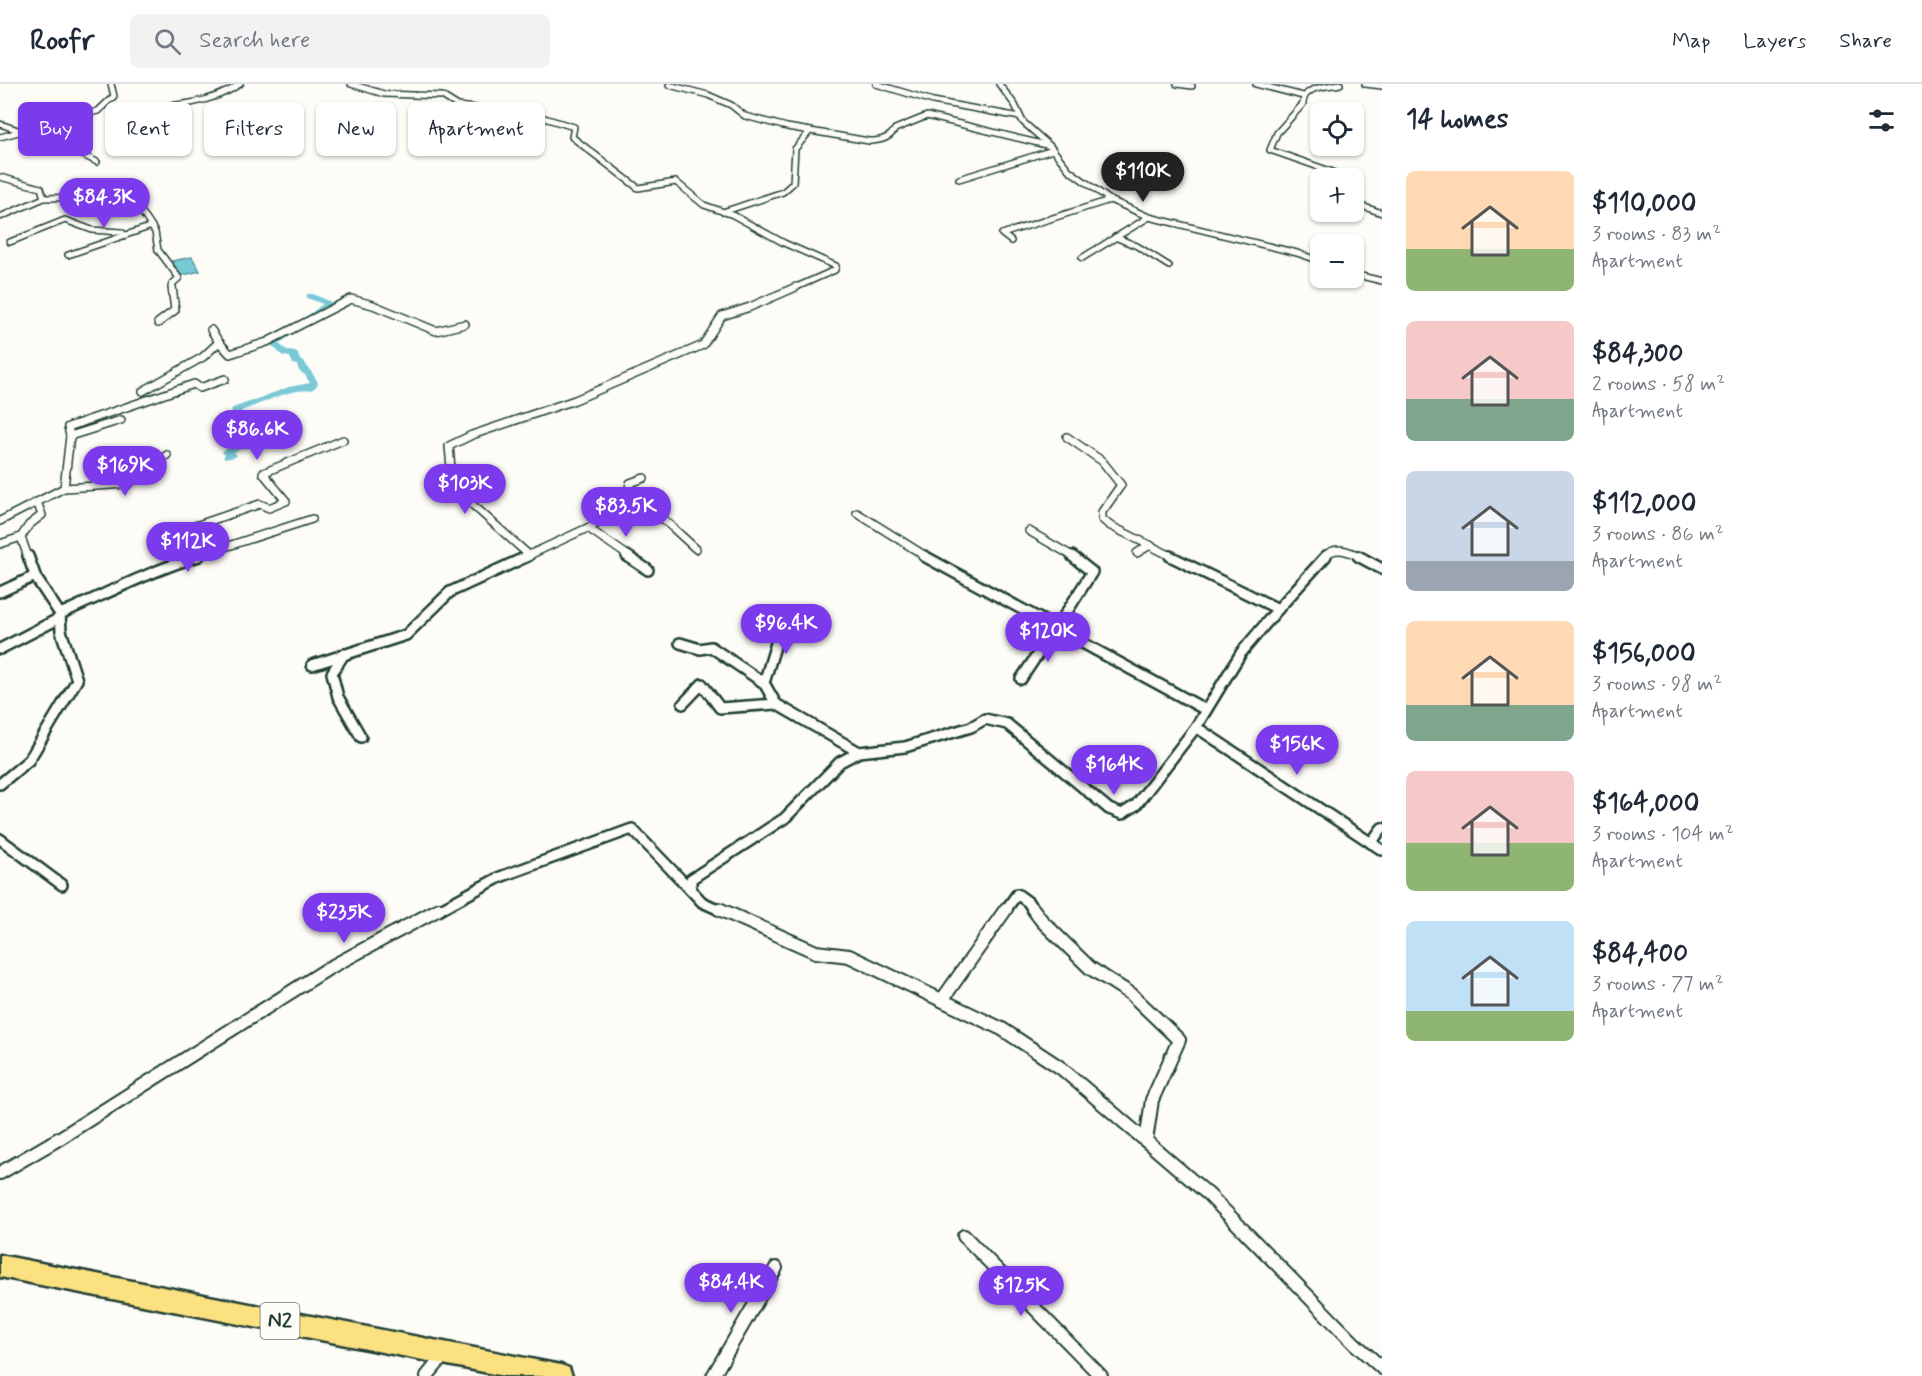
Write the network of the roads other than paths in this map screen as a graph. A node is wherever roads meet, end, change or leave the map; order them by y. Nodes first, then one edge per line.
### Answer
1 (111, 84) edge
2 (240, 84) edge
3 (351, 84) edge
4 (876, 84) edge
5 (1177, 84) edge
6 (1256, 84) edge
7 (1340, 84) edge
8 (1365, 84) edge
9 (669, 85) edge
10 (1002, 85) edge
11 (1192, 86) dead end
12 (1382, 87) edge
13 (1303, 96) junction
14 (187, 102) edge
15 (93, 112) edge
16 (1020, 117) junction
17 (0, 124) edge
18 (18, 130) edge
19 (810, 131) junction
20 (18, 132) edge
21 (0, 137) edge
22 (1051, 148) junction
23 (85, 156) edge
24 (97, 162) dead end
25 (1321, 168) edge
26 (0, 177) edge
27 (959, 179) dead end
28 (44, 198) junction
29 (1110, 200) junction
30 (1364, 207) edge
31 (722, 212) junction
32 (1382, 213) edge
33 (0, 217) edge
34 (1149, 217) junction
35 (152, 226) junction
36 (125, 235) junction
37 (1115, 237) junction
38 (1011, 241) dead end
39 (10, 242) dead end
40 (68, 255) dead end
41 (1310, 257) edge
42 (1082, 258) dead end
43 (1169, 266) dead end
44 (1364, 277) edge
45 (1382, 281) edge
46 (158, 323) dead end
47 (465, 324) dead end
48 (211, 330) dead end
49 (219, 342) junction
50 (225, 379) dead end
51 (134, 385) dead end
52 (143, 391) junction
53 (153, 398) junction
54 (121, 420) dead end
55 (70, 436) junction
56 (1067, 437) dead end
57 (343, 440) dead end
58 (167, 455) dead end
59 (644, 478) dead end
60 (64, 488) junction
61 (37, 502) junction
62 (626, 502) junction
63 (857, 513) dead end
64 (312, 519) dead end
65 (0, 521) edge
66 (195, 526) junction
67 (588, 528) junction
68 (1029, 531) dead end
69 (21, 537) junction
70 (172, 538) dead end
71 (0, 544) edge
72 (1150, 545) junction
73 (696, 549) dead end
74 (213, 552) junction
75 (1137, 553) dead end
76 (530, 556) junction
77 (1382, 568) edge
78 (648, 570) dead end
79 (35, 576) junction
80 (0, 592) edge
81 (1278, 609) junction
82 (60, 616) junction
83 (783, 620) dead end
84 (1068, 635) junction
85 (680, 643) dead end
86 (0, 649) edge
87 (344, 654) junction
88 (312, 665) dead end
89 (1021, 679) dead end
90 (764, 683) junction
91 (683, 704) dead end
92 (776, 704) junction
93 (1206, 710) junction
94 (1196, 727) junction
95 (361, 737) dead end
96 (859, 752) junction
97 (0, 784) edge
98 (1382, 828) edge
99 (0, 839) edge
100 (1371, 843) junction
101 (1382, 850) edge
102 (62, 885) dead end
103 (691, 890) junction
104 (942, 1000) junction
105 (1146, 1141) junction
106 (0, 1173) edge
107 (964, 1236) dead end
108 (0, 1266) edge
109 (776, 1268) dead end
110 (445, 1353) junction
111 (1382, 1368) edge
112 (427, 1376) edge
113 (561, 1376) edge
114 (713, 1376) edge
115 (1101, 1376) edge

1 - 15 street
2 - 14 street
3 - 31 street
4 - 16 street
5 - 11 street
6 - 13 street
7 - 13 street
8 - 12 street
9 - 19 street
10 - 16 street
13 - 25 street
16 - 22 street
17 - 18 street
19 - 22 street
19 - 31 street
20 - 21 street
22 - 27 street
22 - 29 street
23 - 24 street
26 - 28 street
28 - 33 street
28 - 35 street
29 - 34 street
29 - 38 street
30 - 32 street
31 - 76 street
34 - 37 street
34 - 41 street
35 - 36 street
35 - 46 street
36 - 39 street
36 - 40 street
37 - 42 street
37 - 43 street
44 - 45 street
47 - 49 street
48 - 49 street
49 - 52 street
50 - 53 street
51 - 52 street
52 - 53 street
53 - 55 street
54 - 55 street
55 - 60 street
56 - 72 street
57 - 66 street
58 - 60 street
59 - 62 street
60 - 61 street
61 - 65 street
61 - 69 street
62 - 67 street
62 - 73 street
63 - 84 street
64 - 74 street
66 - 70 street
66 - 74 street
67 - 76 street
67 - 78 street
68 - 84 street
69 - 71 street
69 - 79 street
72 - 75 street
72 - 81 street
74 - 82 street
76 - 87 street
77 - 81 street
79 - 80 street
79 - 82 street
81 - 93 street
82 - 86 street
82 - 97 street
83 - 90 street
84 - 89 street
84 - 93 street
85 - 90 street
87 - 88 street
87 - 95 street
90 - 92 street
91 - 92 street
92 - 96 street
93 - 94 street
94 - 96 street
94 - 100 street
96 - 103 street
98 - 100 street
99 - 102 street
100 - 101 street
103 - 104 street
103 - 106 street
104 - 105 street
104 - 105 street
105 - 111 street
107 - 115 street
108 - 110 highway, N2
109 - 114 street
110 - 112 street
110 - 113 highway, N2

